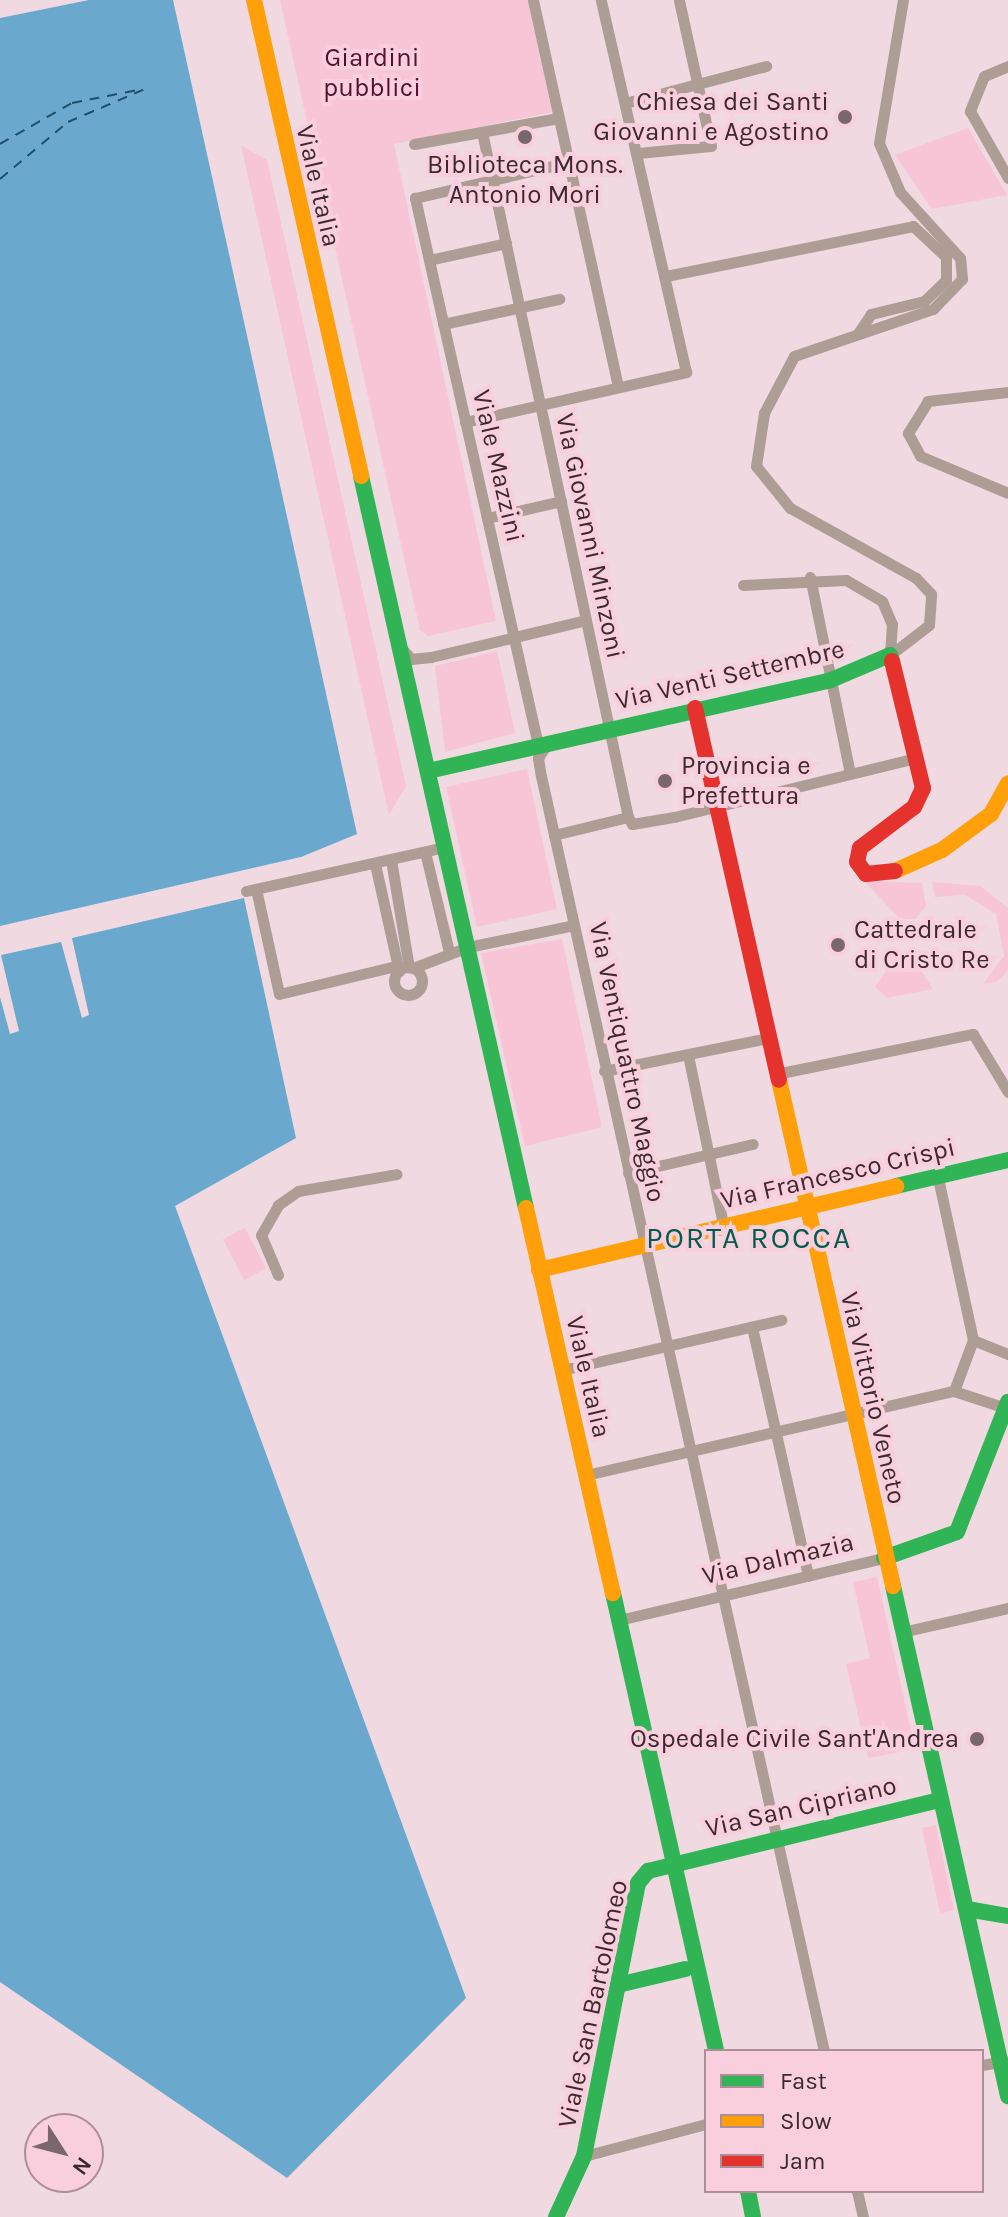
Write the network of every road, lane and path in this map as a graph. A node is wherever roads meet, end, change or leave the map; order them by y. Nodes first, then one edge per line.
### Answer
1 (254, 0) edge
2 (263, 0) edge
3 (533, 0) edge
4 (601, 0) edge
5 (679, 0) edge
6 (903, 0) edge
7 (261, 33) junction
8 (766, 66) dead end
9 (1008, 66) edge
10 (699, 84) junction
11 (625, 103) junction
12 (559, 118) junction
13 (482, 132) junction
14 (414, 144) dead end
15 (638, 153) junction
16 (570, 162) junction
17 (491, 177) junction
18 (1008, 178) edge
19 (506, 243) junction
20 (429, 260) junction
21 (666, 276) junction
22 (559, 299) dead end
23 (520, 309) junction
24 (443, 324) junction
25 (858, 333) junction
26 (618, 387) junction
27 (1008, 392) edge
28 (540, 405) junction
29 (465, 422) junction
30 (1008, 493) edge
31 (561, 501) junction
32 (487, 518) junction
33 (382, 575) junction
34 (810, 577) junction
35 (743, 585) dead end
36 (586, 620) junction
37 (514, 637) junction
38 (397, 643) junction
39 (890, 655) junction
40 (411, 659) junction
41 (831, 680) junction
42 (687, 710) junction
43 (415, 713) junction
44 (609, 728) junction
45 (543, 743) junction
46 (916, 758) junction
47 (428, 771) junction
48 (850, 773) junction
49 (1008, 783) edge
50 (1006, 802) edge
51 (716, 804) junction
52 (630, 821) junction
53 (554, 835) junction
54 (445, 847) junction
55 (425, 852) junction
56 (391, 860) junction
57 (375, 864) junction
58 (574, 925) junction
59 (468, 947) junction
60 (449, 952) junction
61 (404, 968) junction
62 (768, 1038) junction
63 (688, 1055) junction
64 (604, 1071) junction
65 (776, 1074) junction
66 (1008, 1092) edge
67 (753, 1144) dead end
68 (707, 1154) junction
69 (1008, 1160) edge
70 (628, 1173) junction
71 (397, 1174) dead end
72 (938, 1178) junction
73 (327, 1185) junction
74 (289, 1197) junction
75 (331, 1199) dead end
76 (305, 1200) dead end
77 (806, 1206) junction
78 (723, 1224) junction
79 (645, 1245) junction
80 (539, 1270) junction
81 (278, 1275) dead end
82 (781, 1320) dead end
83 (752, 1327) junction
84 (973, 1340) junction
85 (667, 1346) junction
86 (1008, 1354) edge
87 (562, 1370) junction
88 (954, 1391) junction
89 (1007, 1405) edge
90 (852, 1414) junction
91 (776, 1432) junction
92 (689, 1450) junction
93 (586, 1475) junction
94 (884, 1558) junction
95 (808, 1576) junction
96 (722, 1596) junction
97 (1008, 1608) edge
98 (619, 1620) junction
99 (902, 1632) junction
100 (940, 1800) junction
101 (775, 1836) junction
102 (673, 1861) junction
103 (967, 1909) junction
104 (1008, 1916) edge
105 (685, 1969) dead end
106 (622, 1984) junction
107 (716, 2049) edge
108 (824, 2049) edge
109 (1004, 2061) edge
110 (984, 2065) edge
111 (1008, 2096) edge
112 (704, 2125) edge
113 (584, 2156) junction
114 (748, 2193) edge
115 (857, 2193) edge
116 (556, 2217) edge
117 (753, 2217) edge
118 (863, 2217) edge

1 - 7 street, Viale Italia
2 - 7 street, Viale Italia
3 - 12 street
4 - 11 street
5 - 10 street
6 - 25 street, Via Venti Settembre
7 - 33 street, Viale Italia
8 - 10 street
9 - 18 street
10 - 11 street
10 - 15 street
11 - 15 street
12 - 13 street
12 - 16 street
13 - 14 street
13 - 17 street, Via Giovanni Minzoni
15 - 21 street
16 - 17 street
16 - 26 street
17 - 19 street, Via Giovanni Minzoni
17 - 20 street, Viale Mazzini
19 - 20 street
19 - 23 street, Via Giovanni Minzoni
20 - 24 street, Viale Mazzini
21 - 25 street
21 - 26 street
22 - 23 street
23 - 24 street
23 - 28 street, Via Giovanni Minzoni
24 - 29 street, Viale Mazzini
25 - 39 street, Via Venti Settembre
26 - 28 street
27 - 30 street
28 - 29 street
28 - 31 street, Via Giovanni Minzoni
29 - 32 street, Viale Mazzini
31 - 32 street
31 - 36 street, Via Giovanni Minzoni
32 - 37 street, Viale Mazzini
33 - 38 street, Viale Italia
33 - 40 street, Viale Italia
34 - 35 street
34 - 39 street
34 - 41 street
36 - 37 street
36 - 44 street, Via Giovanni Minzoni
37 - 40 street
37 - 45 street, Viale Mazzini
38 - 40 street
38 - 43 street, Viale Italia
39 - 41 street, Via Venti Settembre
39 - 46 street
40 - 43 street, Viale Italia
41 - 42 street, Via Venti Settembre
41 - 48 street
42 - 44 street, Via Venti Settembre
42 - 51 street, Via Vittorio Veneto
43 - 47 street, Viale Italia
44 - 45 street, Via Venti Settembre
44 - 52 street, Via Giovanni Minzoni
45 - 47 street, Via Venti Settembre
45 - 53 street, Via Ventiquattro Maggio
46 - 48 street
46 - 50 street
47 - 54 street, Viale Italia
48 - 51 street
49 - 50 street
51 - 52 street
51 - 62 street, Via Vittorio Veneto
52 - 53 street
53 - 58 street, Via Ventiquattro Maggio
54 - 55 street
54 - 59 street, Viale Italia
55 - 56 street
55 - 60 street
56 - 57 street
56 - 61 street
57 - 61 street
57 - 61 street
58 - 59 street
58 - 64 street, Via Ventiquattro Maggio
59 - 60 street
59 - 80 street, Viale Italia
60 - 61 street
62 - 63 street
62 - 65 street, Via Vittorio Veneto
63 - 64 street
63 - 68 street
64 - 70 street, Via Ventiquattro Maggio
65 - 66 street
65 - 77 street, Via Vittorio Veneto
67 - 68 street
68 - 70 street
68 - 78 street
69 - 72 street, Via Francesco Crispi
70 - 79 street, Via Ventiquattro Maggio
71 - 73 street
72 - 77 street, Via Francesco Crispi
72 - 84 street
73 - 74 street
73 - 75 street
74 - 76 street
74 - 81 street
77 - 78 street, Via Francesco Crispi
77 - 90 street, Via Vittorio Veneto
78 - 79 street, Via Francesco Crispi
79 - 80 street, Via Francesco Crispi
79 - 85 street, Via Ventiquattro Maggio
80 - 87 street, Viale Italia
82 - 83 street
83 - 85 street
83 - 91 street
84 - 86 street
84 - 88 street
85 - 87 street
85 - 92 street, Via Ventiquattro Maggio
87 - 93 street, Viale Italia
88 - 89 street
88 - 90 street
89 - 94 street, Via Dalmazia
90 - 91 street
90 - 94 street, Via Vittorio Veneto
91 - 92 street
91 - 95 street
92 - 93 street
92 - 96 street, Via Ventiquattro Maggio
93 - 98 street, Viale Italia
94 - 95 street, Via Dalmazia
94 - 99 street, Via Vittorio Veneto
95 - 96 street, Via Dalmazia
96 - 98 street, Via Dalmazia
96 - 101 street, Via Ventiquattro Maggio
97 - 99 street
98 - 102 street, Viale Italia
99 - 100 street, Via Vittorio Veneto
100 - 101 street, Via San Cipriano
100 - 103 street, Via Vittorio Veneto
101 - 102 street, Via San Cipriano
101 - 108 street, Via Ventiquattro Maggio
102 - 106 street, Viale San Bartolomeo
102 - 107 street, Viale Italia
103 - 104 street
103 - 109 street, Via Vittorio Veneto
105 - 106 street
106 - 113 street, Viale San Bartolomeo
109 - 110 street
109 - 111 street, Via Vittorio Veneto
112 - 113 street
113 - 116 street, Viale San Bartolomeo
114 - 117 street
115 - 118 street

